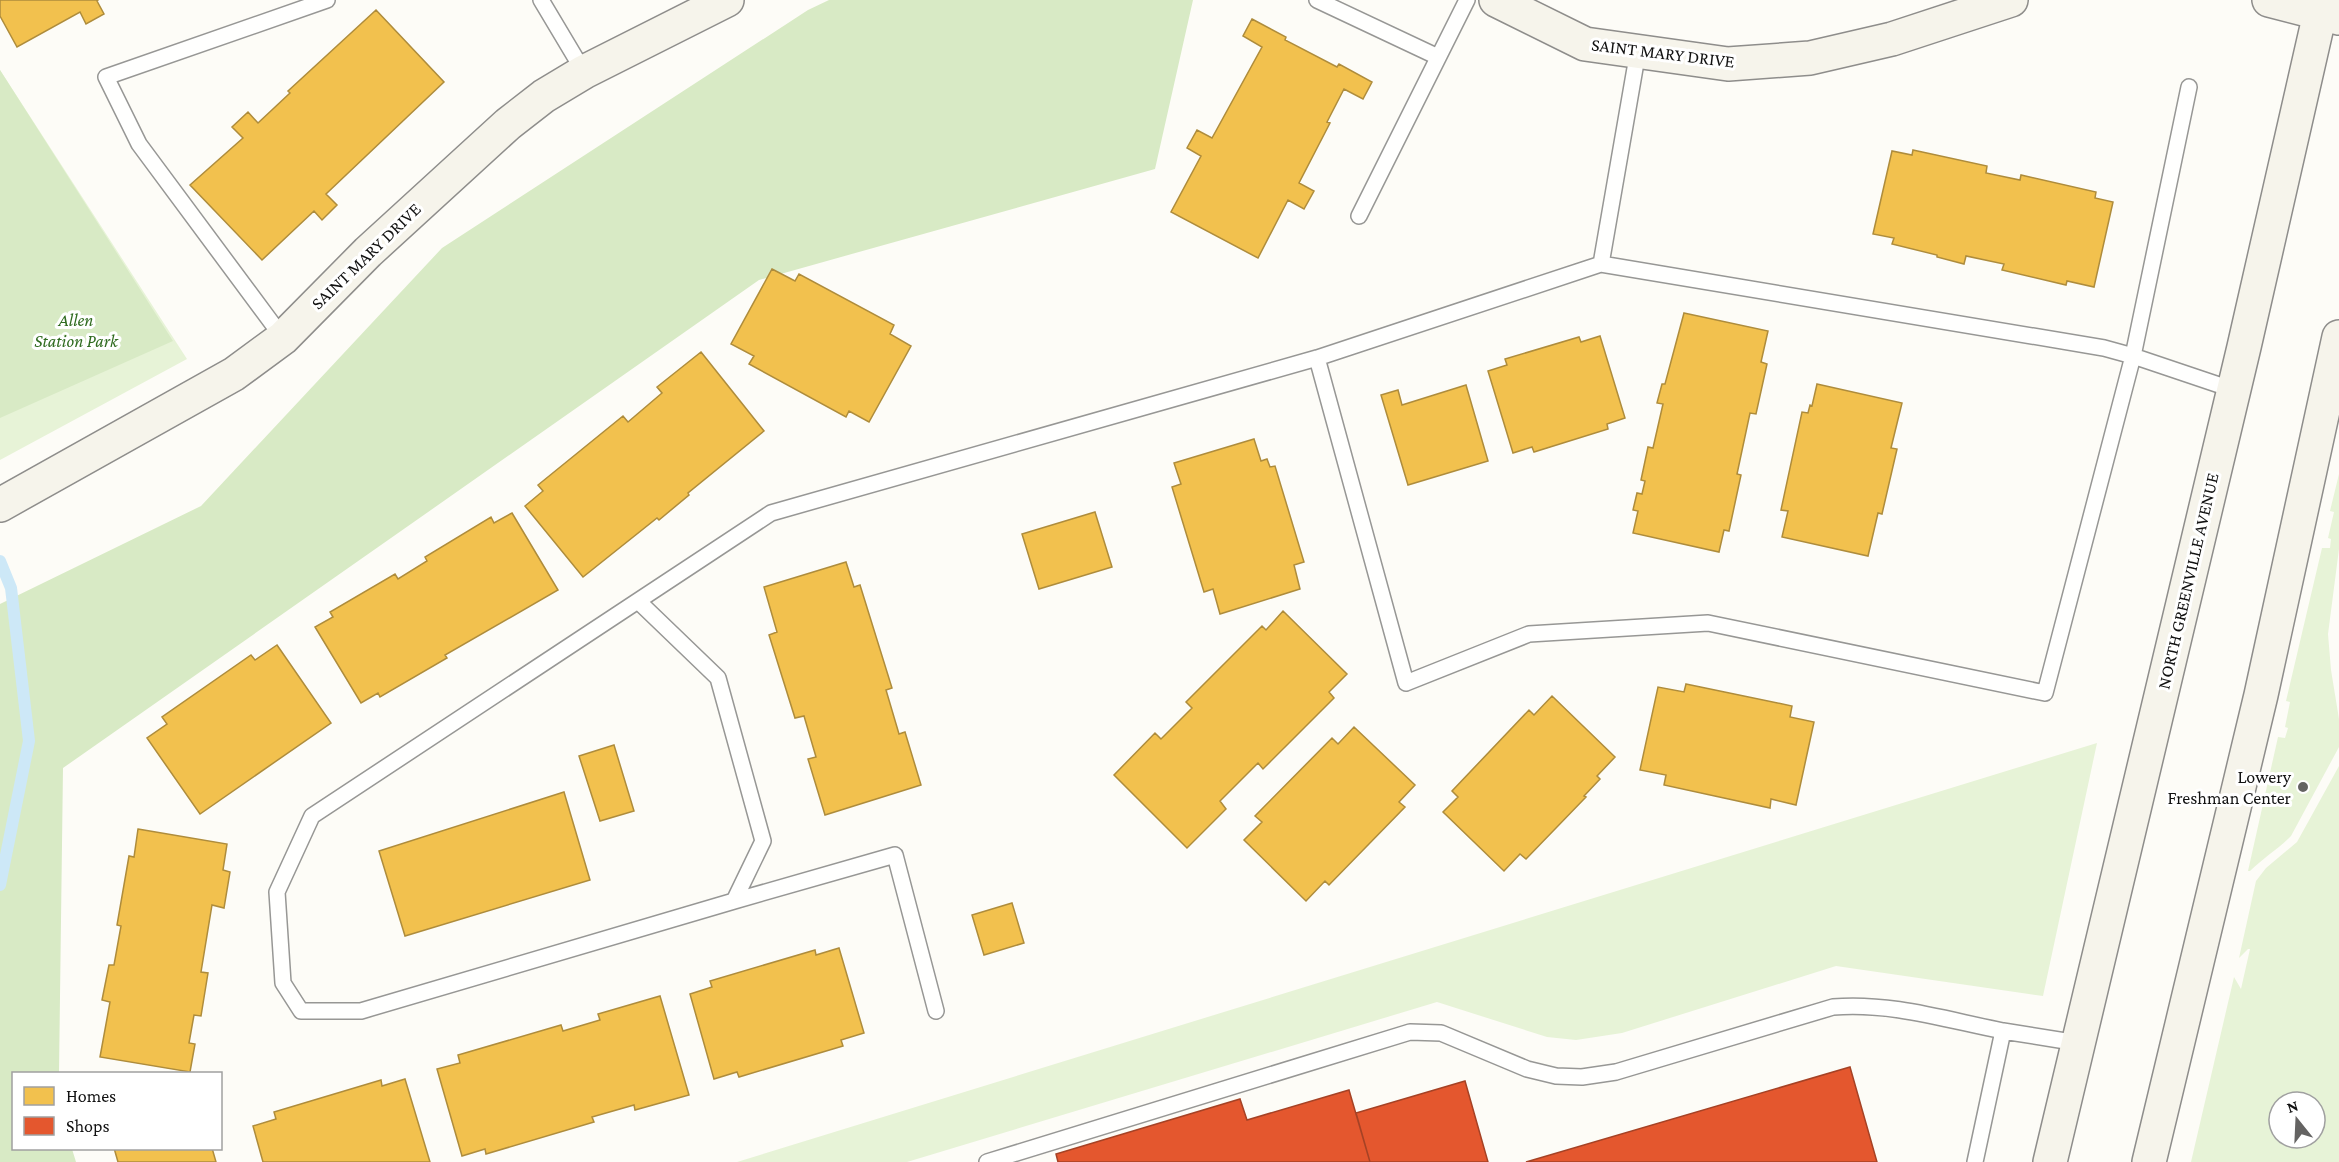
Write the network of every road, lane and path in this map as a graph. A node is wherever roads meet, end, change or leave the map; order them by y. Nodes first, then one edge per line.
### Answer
1 (327, 0) edge
2 (541, 0) edge
3 (727, 0) edge
4 (1317, 0) edge
5 (1467, 0) edge
6 (1496, 0) edge
7 (2269, 0) edge
8 (2001, 1) edge
9 (2327, 11) edge
10 (1638, 51) junction
11 (1438, 57) junction
12 (584, 72) junction
13 (2189, 87) dead end
14 (1359, 216) dead end
15 (1601, 264) junction
16 (2339, 337) edge
17 (283, 338) junction
18 (2133, 356) junction
19 (1317, 358) junction
20 (2234, 390) junction
21 (0, 505) edge
22 (638, 601) junction
23 (734, 901) junction
24 (936, 1011) dead end
25 (2003, 1031) junction
26 (2078, 1043) junction
27 (987, 1162) edge
28 (1975, 1162) edge
29 (2050, 1162) edge
30 (2149, 1162) edge

1 - 17 lane
2 - 12 lane
3 - 12 main road, SAINT MARY DRIVE
4 - 11 lane
5 - 11 lane
6 - 10 main road, SAINT MARY DRIVE
7 - 9 main road
8 - 10 main road, SAINT MARY DRIVE
9 - 20 main road, NORTH GREENVILLE AVENUE
10 - 15 lane
11 - 14 lane
12 - 17 main road, SAINT MARY DRIVE
13 - 18 lane
15 - 18 lane
15 - 19 lane
16 - 30 main road
17 - 21 main road, SAINT MARY DRIVE
18 - 19 lane
18 - 20 lane
19 - 22 lane
20 - 26 main road, NORTH GREENVILLE AVENUE
22 - 23 lane
22 - 23 lane
23 - 24 lane
25 - 26 lane
25 - 27 lane
25 - 28 lane
26 - 29 main road, NORTH GREENVILLE AVENUE

